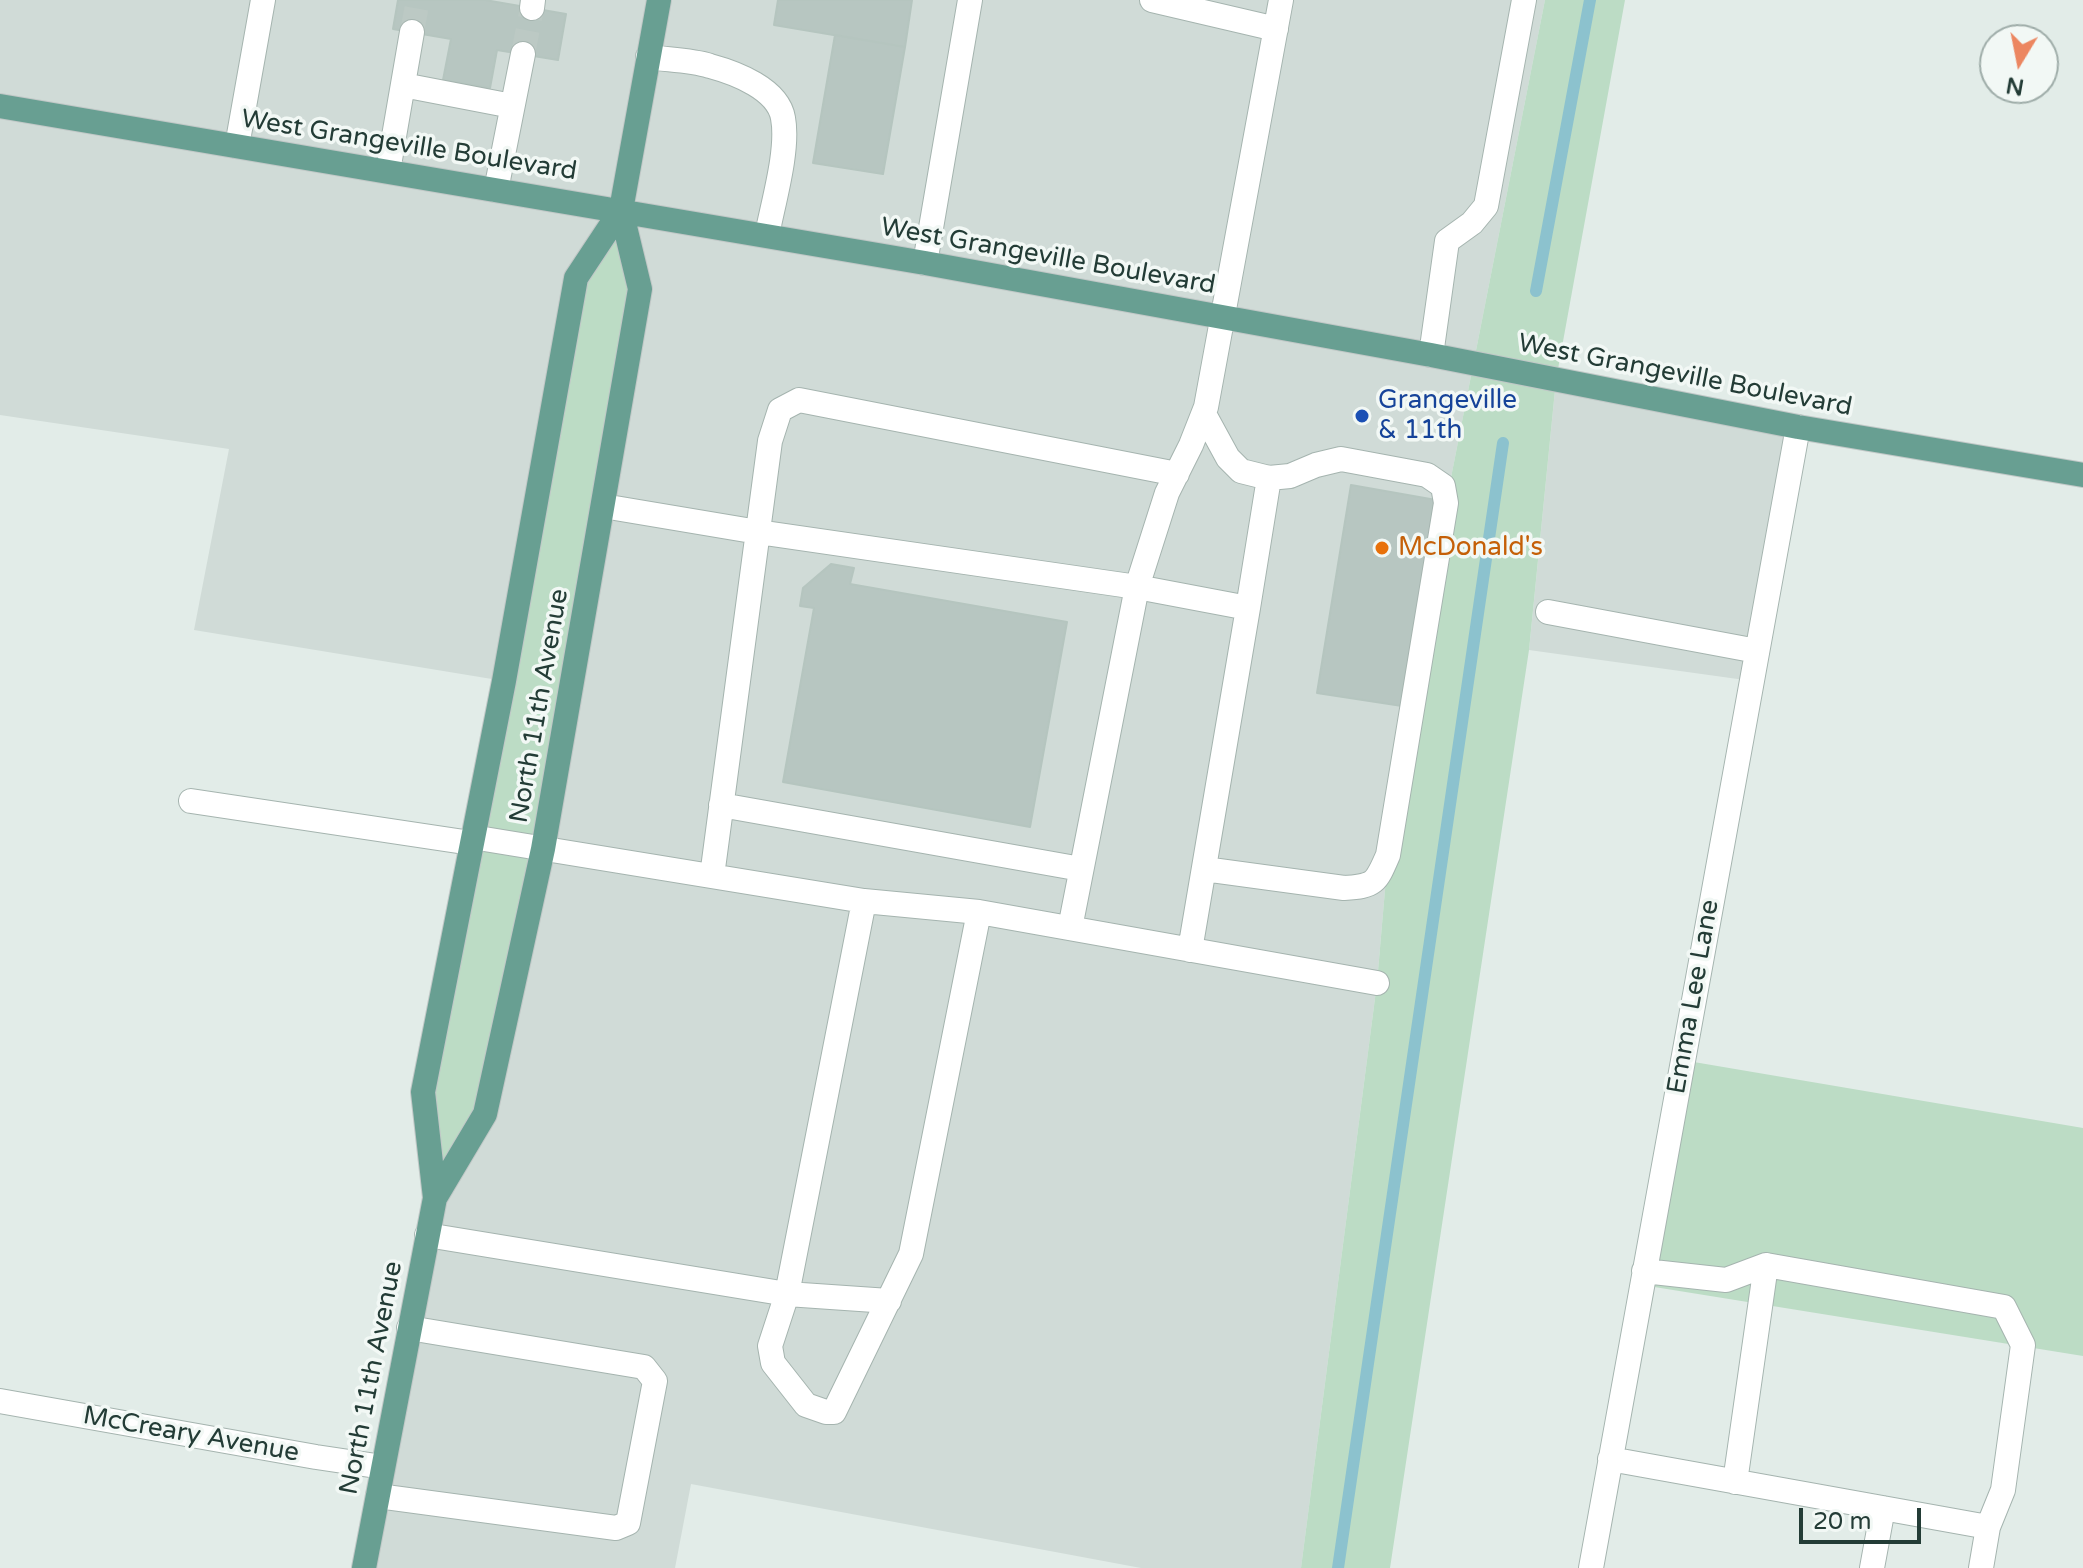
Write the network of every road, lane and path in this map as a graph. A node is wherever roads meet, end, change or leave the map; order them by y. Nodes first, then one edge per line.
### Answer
1 (263, 0) edge
2 (659, 0) edge
3 (970, 0) edge
4 (1152, 0) edge
5 (1281, 0) edge
6 (1524, 0) edge
7 (1276, 29) junction
8 (412, 32) tunnel mouth
9 (523, 54) tunnel mouth
10 (648, 57) junction
11 (403, 85) junction
12 (0, 106) edge
13 (512, 106) junction
14 (237, 146) junction
15 (388, 171) junction
16 (496, 190) junction
17 (621, 210) junction
18 (767, 235) junction
19 (925, 263) junction
20 (1222, 316) junction
21 (1431, 355) junction
22 (1204, 414) junction
23 (1798, 427) junction
24 (1177, 474) junction
25 (2083, 475) edge
26 (1269, 478) junction
27 (603, 506) junction
28 (758, 532) junction
29 (1137, 587) junction
30 (1248, 608) junction
31 (1548, 612) dead end
32 (1757, 651) junction
33 (191, 801) dead end
34 (721, 805) junction
35 (472, 840) junction
36 (543, 849) junction
37 (1081, 869) junction
38 (1204, 869) junction
39 (712, 876) junction
40 (864, 901) junction
41 (979, 912) junction
42 (1070, 928) junction
43 (1190, 950) junction
44 (1377, 983) dead end
45 (435, 1198) junction
46 (427, 1235) junction
47 (1766, 1265) junction
48 (1644, 1271) junction
49 (787, 1294) junction
50 (889, 1301) junction
51 (409, 1328) junction
52 (0, 1401) edge
53 (1610, 1459) junction
54 (383, 1467) junction
55 (1735, 1482) junction
56 (378, 1496) junction
57 (1883, 1508) junction
58 (1988, 1527) junction
59 (364, 1568) edge
60 (1591, 1568) edge
61 (1872, 1568) edge
62 (1981, 1568) edge

1 - 14 street
2 - 10 main road, North 11th Avenue
3 - 19 street
4 - 7 street
5 - 7 street
6 - 21 street
7 - 20 street
8 - 11 street
9 - 13 street
10 - 17 main road, North 11th Avenue
10 - 18 street
11 - 13 street
11 - 15 street
12 - 14 main road, West Grangeville Boulevard
13 - 16 street
14 - 15 main road, West Grangeville Boulevard
15 - 16 main road, West Grangeville Boulevard
16 - 17 main road, West Grangeville Boulevard
17 - 18 main road, West Grangeville Boulevard
17 - 27 main road, North 11th Avenue
17 - 35 main road, North 11th Avenue
18 - 19 main road, West Grangeville Boulevard
19 - 20 main road, West Grangeville Boulevard
20 - 21 main road, West Grangeville Boulevard
20 - 22 street
21 - 23 main road, West Grangeville Boulevard
22 - 24 street
22 - 26 street
23 - 25 main road, West Grangeville Boulevard
23 - 32 street, Emma Lee Lane
24 - 28 street
24 - 29 street
26 - 30 street
26 - 38 street
27 - 28 street
27 - 36 main road, North 11th Avenue
28 - 29 street
28 - 34 street
29 - 30 street
29 - 37 street
30 - 38 street
31 - 32 street
32 - 48 street, Emma Lee Lane
33 - 35 street
34 - 37 street
34 - 39 street
35 - 36 street
35 - 45 main road, North 11th Avenue
36 - 39 street
36 - 45 main road, North 11th Avenue
37 - 42 street
38 - 43 street
39 - 40 street
40 - 41 street
40 - 49 street
41 - 42 street
41 - 50 street
42 - 43 street
43 - 44 street
45 - 46 main road, North 11th Avenue
46 - 49 street
46 - 51 main road, North 11th Avenue
47 - 48 street
47 - 55 street
47 - 58 street
48 - 53 street, Emma Lee Lane
49 - 50 street
49 - 50 street
51 - 54 main road, North 11th Avenue
51 - 56 street
52 - 54 street, McCreary Avenue
53 - 55 street
53 - 60 street, Emma Lee Lane
54 - 56 main road, North 11th Avenue
55 - 57 street
56 - 59 main road, North 11th Avenue
57 - 58 street
57 - 61 street
58 - 62 street

